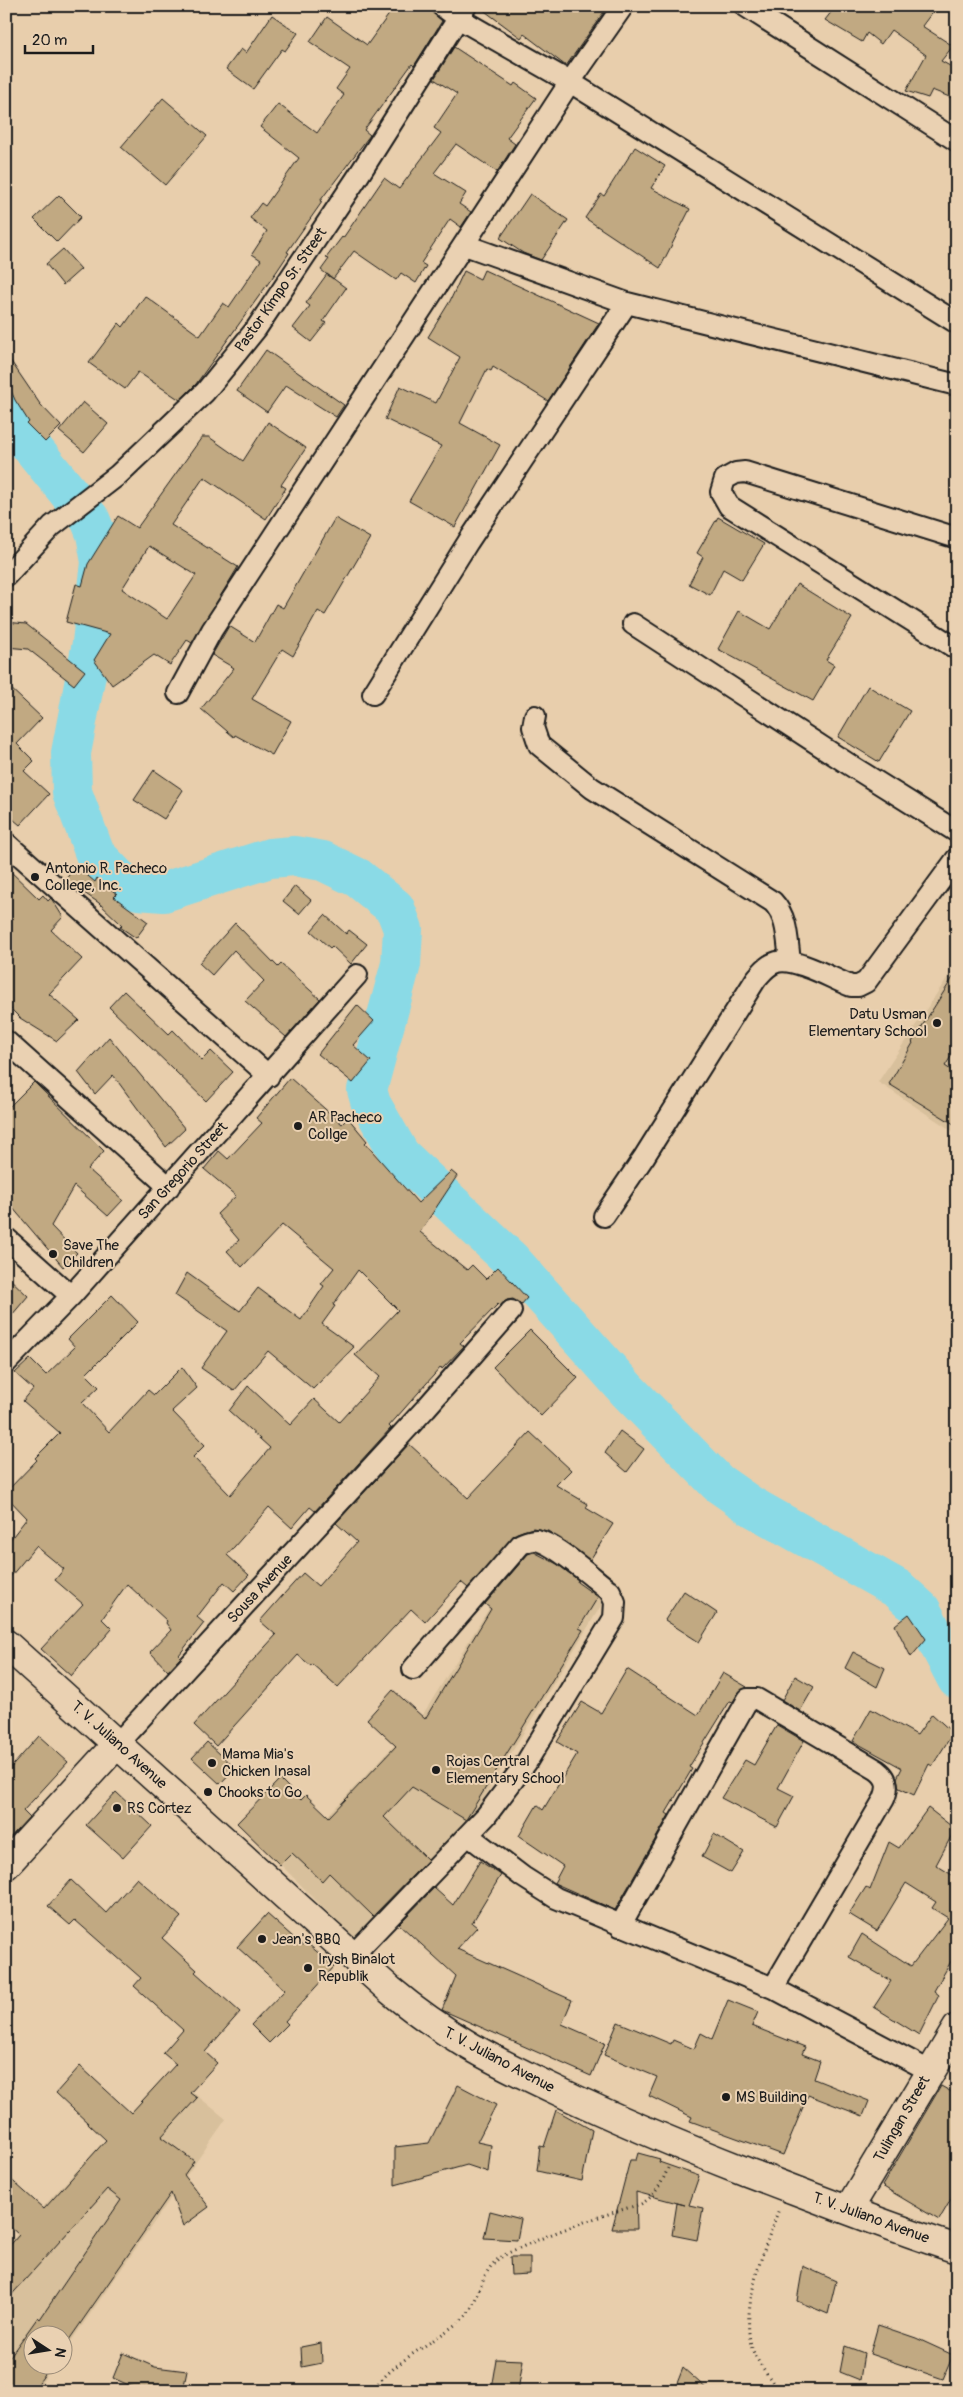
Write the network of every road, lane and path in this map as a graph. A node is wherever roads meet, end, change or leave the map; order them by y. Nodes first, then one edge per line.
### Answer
1 (442, 6) edge
2 (623, 6) edge
3 (745, 6) edge
4 (462, 12) edge
5 (570, 82) junction
6 (957, 142) edge
7 (465, 245) junction
8 (627, 303) junction
9 (957, 323) edge
10 (957, 385) edge
11 (957, 538) edge
12 (6, 576) edge
13 (633, 624) dead end
14 (957, 649) edge
15 (178, 693) dead end
16 (373, 694) dead end
17 (535, 716) dead end
18 (957, 832) edge
19 (6, 843) edge
20 (957, 858) edge
21 (790, 961) junction
22 (357, 975) dead end
23 (6, 1041) edge
24 (269, 1076) junction
25 (169, 1187) junction
26 (604, 1216) dead end
27 (6, 1238) edge
28 (71, 1296) junction
29 (511, 1312) dead end
30 (6, 1363) edge
31 (6, 1644) edge
32 (413, 1670) dead end
33 (117, 1744) junction
34 (469, 1836) junction
35 (6, 1865) edge
36 (620, 1926) junction
37 (352, 1956) junction
38 (773, 1988) junction
39 (957, 2028) edge
40 (930, 2071) junction
41 (664, 2180) dead end
42 (778, 2210) dead end
43 (848, 2210) junction
44 (957, 2249) edge
45 (372, 2391) edge
46 (777, 2391) edge

1 - 4 street
2 - 5 street
3 - 6 street
4 - 5 street
4 - 12 street, Pastor Kimpo Sr. Street
5 - 7 street
5 - 9 street
7 - 8 street
7 - 15 street
8 - 10 street
8 - 16 street
11 - 14 street
13 - 18 street
17 - 21 street
19 - 24 street
20 - 21 street
21 - 26 street
22 - 24 street, San Gregorio Street
23 - 25 street
24 - 25 street, San Gregorio Street
25 - 28 street, San Gregorio Street
27 - 28 street
28 - 30 street, San Gregorio Street
29 - 33 street, Sousa Avenue
31 - 33 main road, T. V. Juliano Avenue
32 - 34 street
33 - 35 main road, Sousa Avenue
33 - 37 main road, T. V. Juliano Avenue
34 - 36 street
34 - 37 street
36 - 38 street
36 - 38 street
37 - 43 main road, T. V. Juliano Avenue
38 - 40 street
39 - 40 main road, Tulingan Street
40 - 43 main road, Tulingan Street
41 - 45 path
42 - 46 path
43 - 44 main road, T. V. Juliano Avenue

